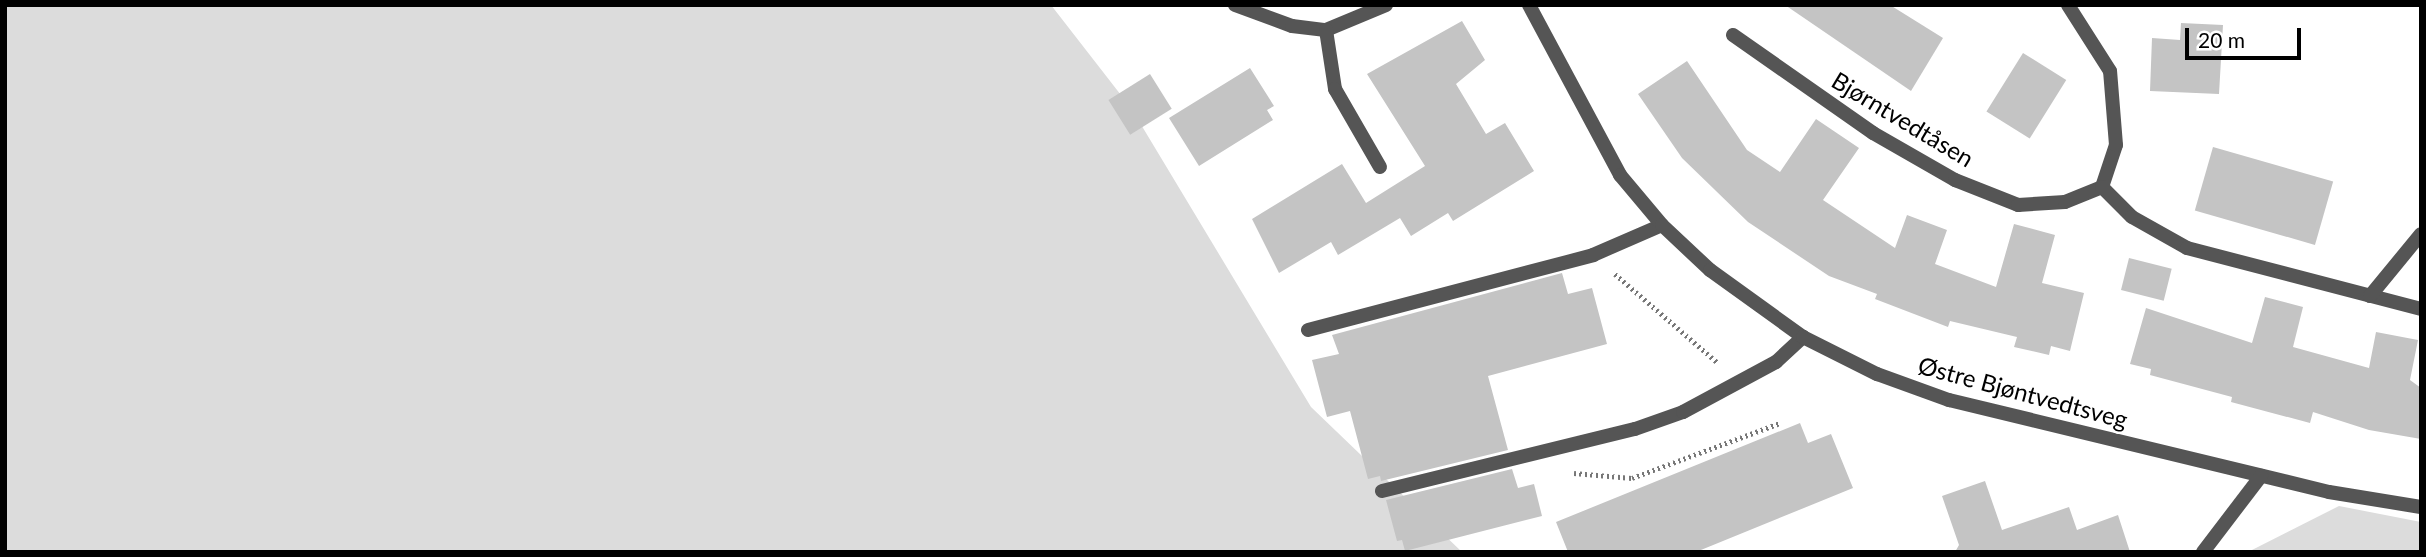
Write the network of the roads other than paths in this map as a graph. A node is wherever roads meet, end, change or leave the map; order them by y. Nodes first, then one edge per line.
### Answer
1 (1235, 5) edge
2 (1386, 5) edge
3 (1529, 5) edge
4 (2068, 5) edge
5 (1326, 30) junction
6 (1733, 35) dead end
7 (1380, 167) dead end
8 (2102, 187) junction
9 (1662, 225) junction
10 (2421, 234) edge
11 (2370, 296) junction
12 (2421, 309) edge
13 (1308, 330) dead end
14 (1803, 337) junction
15 (2260, 476) junction
16 (1382, 491) dead end
17 (2421, 507) edge
18 (2203, 552) edge

1 - 5 street
2 - 5 street
3 - 9 street, Østre Bjøntvedtsveg
4 - 8 street
5 - 7 street
6 - 8 street, Bjørntvedtåsen
8 - 11 street
9 - 13 street
9 - 14 street, Østre Bjøntvedtsveg
10 - 11 street
11 - 12 street
14 - 15 street, Østre Bjøntvedtsveg
14 - 16 street
15 - 17 street, Østre Bjøntvedtsveg
15 - 18 street

